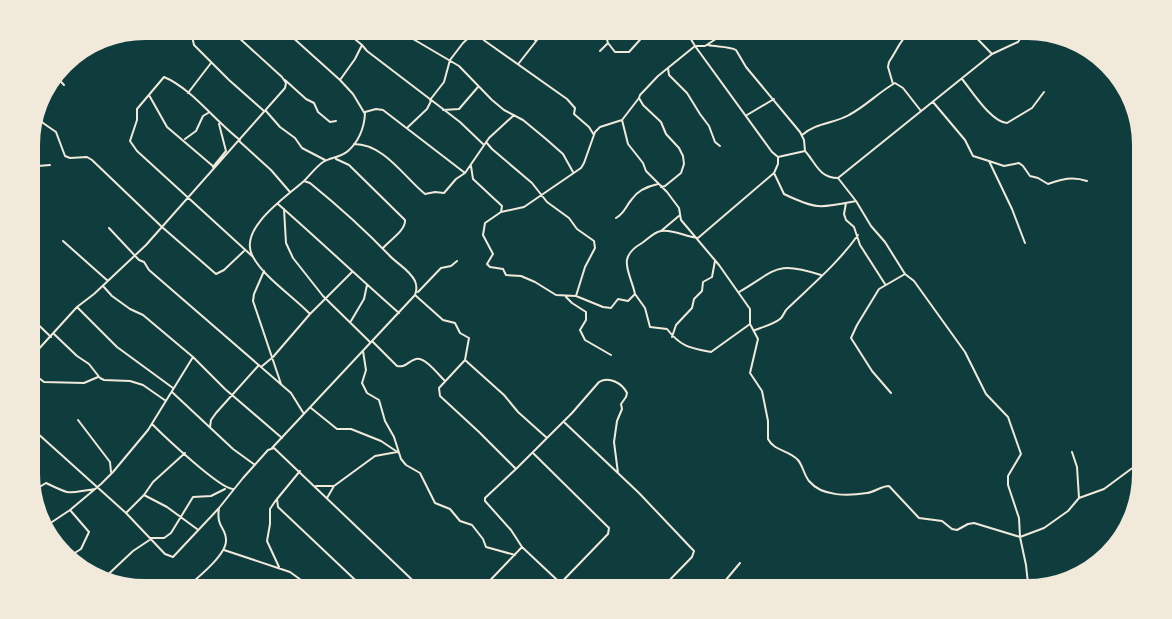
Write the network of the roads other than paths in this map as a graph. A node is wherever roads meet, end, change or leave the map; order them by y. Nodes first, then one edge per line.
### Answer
1 (193, 36) edge
2 (291, 36) edge
3 (351, 36) edge
4 (410, 36) edge
5 (471, 36) edge
6 (480, 36) edge
7 (531, 36) edge
8 (539, 36) edge
9 (606, 36) edge
10 (643, 36) edge
11 (690, 36) edge
12 (721, 36) edge
13 (904, 36) edge
14 (974, 36) edge
15 (1022, 36) edge
16 (239, 38) edge
17 (535, 40) junction
18 (608, 43) junction
19 (362, 45) junction
20 (708, 45) junction
21 (695, 46) junction
22 (600, 51) dead end
23 (992, 54) junction
24 (450, 60) junction
25 (212, 63) junction
26 (518, 64) junction
27 (668, 68) junction
28 (59, 79) edge
29 (962, 79) junction
30 (285, 80) junction
31 (340, 80) junction
32 (893, 84) junction
33 (64, 85) dead end
34 (478, 87) junction
35 (1044, 92) dead end
36 (188, 93) junction
37 (148, 95) junction
38 (639, 98) junction
39 (774, 99) junction
40 (431, 101) junction
41 (933, 102) junction
42 (443, 110) junction
43 (266, 111) junction
44 (921, 111) junction
45 (364, 112) junction
46 (208, 113) junction
47 (514, 115) junction
48 (747, 115) junction
49 (40, 118) edge
50 (621, 120) junction
51 (336, 121) dead end
52 (218, 122) junction
53 (408, 128) junction
54 (594, 135) junction
55 (802, 136) junction
56 (183, 140) junction
57 (240, 140) junction
58 (485, 143) junction
59 (354, 144) junction
60 (720, 147) dead end
61 (805, 151) junction
62 (778, 157) junction
63 (336, 159) junction
64 (326, 160) junction
65 (989, 161) junction
66 (36, 164) edge
67 (50, 165) dead end
68 (471, 165) junction
69 (214, 167) junction
70 (573, 171) junction
71 (774, 172) junction
72 (465, 173) junction
73 (838, 178) junction
74 (304, 181) junction
75 (1087, 181) dead end
76 (660, 185) junction
77 (290, 193) junction
78 (540, 195) junction
79 (188, 196) junction
80 (856, 201) junction
81 (846, 203) junction
82 (278, 204) junction
83 (284, 209) junction
84 (501, 212) junction
85 (680, 216) junction
86 (616, 218) dead end
87 (162, 227) junction
88 (109, 228) dead end
89 (660, 231) junction
90 (858, 235) junction
91 (698, 238) junction
92 (63, 241) dead end
93 (1025, 243) dead end
94 (383, 249) junction
95 (244, 251) junction
96 (136, 255) junction
97 (253, 256) junction
98 (457, 261) dead end
99 (715, 261) junction
100 (264, 271) junction
101 (352, 272) junction
102 (905, 274) junction
103 (821, 275) junction
104 (108, 281) junction
105 (367, 285) junction
106 (885, 285) junction
107 (103, 286) junction
108 (739, 292) junction
109 (416, 294) junction
110 (635, 294) junction
111 (576, 296) junction
112 (566, 297) junction
113 (326, 298) junction
114 (77, 307) junction
115 (399, 313) junction
116 (310, 314) junction
117 (350, 321) junction
118 (36, 323) edge
119 (750, 324) junction
120 (755, 330) junction
121 (54, 334) junction
122 (51, 337) junction
123 (672, 337) junction
124 (371, 342) junction
125 (363, 351) junction
126 (36, 353) edge
127 (610, 356) dead end
128 (193, 357) junction
129 (273, 357) junction
130 (465, 360) junction
131 (260, 366) junction
132 (36, 377) edge
133 (100, 378) junction
134 (444, 381) junction
135 (281, 384) junction
136 (173, 390) junction
137 (891, 393) dead end
138 (234, 394) junction
139 (166, 401) junction
140 (311, 408) junction
141 (304, 414) junction
142 (78, 420) dead end
143 (564, 422) junction
144 (152, 424) junction
145 (210, 427) junction
146 (36, 432) edge
147 (282, 439) junction
148 (548, 439) junction
149 (272, 448) junction
150 (398, 452) junction
151 (1072, 452) dead end
152 (185, 453) junction
153 (533, 453) junction
154 (255, 465) junction
155 (1136, 467) edge
156 (516, 469) junction
157 (300, 471) junction
158 (618, 473) junction
159 (112, 474) junction
160 (316, 486) junction
161 (334, 486) junction
162 (37, 488) edge
163 (96, 488) junction
164 (226, 488) junction
165 (235, 488) junction
166 (144, 495) junction
167 (327, 498) junction
168 (1078, 498) junction
169 (277, 499) junction
170 (219, 508) junction
171 (70, 510) junction
172 (126, 513) junction
173 (181, 516) junction
174 (49, 524) edge
175 (198, 530) junction
176 (1020, 537) junction
177 (151, 539) junction
178 (522, 547) junction
179 (224, 550) junction
180 (72, 554) edge
181 (515, 555) junction
182 (740, 563) dead end
183 (281, 569) junction
184 (107, 576) edge
185 (192, 583) edge
186 (302, 583) edge
187 (358, 583) edge
188 (414, 583) edge
189 (488, 583) edge
190 (561, 583) joint
191 (667, 583) edge
192 (723, 583) edge
193 (1028, 583) edge

1 - 25 street
2 - 31 street
3 - 19 street
4 - 24 street
5 - 24 street
6 - 26 street
7 - 17 street
8 - 17 street
9 - 18 street
10 - 18 street
11 - 21 street
12 - 20 street
13 - 32 street
14 - 23 street
15 - 23 street
16 - 30 street
17 - 26 street
18 - 22 street
19 - 31 street
19 - 40 street
20 - 21 street
20 - 39 street
21 - 27 street
21 - 48 street
23 - 29 street
24 - 34 street
24 - 40 street
25 - 36 street
25 - 43 street
26 - 54 street
27 - 38 street
27 - 60 street
28 - 33 street
29 - 35 street
29 - 41 street
30 - 43 street
30 - 51 street
31 - 45 street
32 - 44 street
32 - 55 street
34 - 42 street
34 - 47 street
36 - 37 street
36 - 46 street
37 - 56 street
37 - 79 street
38 - 50 street
38 - 76 street
39 - 48 street
39 - 55 street
40 - 42 street
40 - 53 street
41 - 44 street
41 - 65 street
42 - 58 street
43 - 57 street
43 - 64 street
44 - 73 street
45 - 53 street
45 - 59 street
46 - 52 street
46 - 56 street
47 - 58 street
47 - 70 street
48 - 62 street
49 - 87 street
50 - 54 street
50 - 76 street
52 - 57 street
52 - 69 street
53 - 72 street
54 - 70 street
55 - 61 street
56 - 69 street
57 - 69 street
57 - 77 street
58 - 68 street
58 - 78 street
59 - 63 street
59 - 72 street
61 - 62 street
61 - 73 street
62 - 71 street
63 - 64 street
63 - 94 street
64 - 74 street
65 - 75 street
65 - 93 street
66 - 67 street
68 - 72 street
68 - 84 street
69 - 79 street
70 - 78 street
71 - 81 street
71 - 91 street
73 - 80 street
74 - 77 street
74 - 94 street
76 - 85 street
76 - 86 street
77 - 82 street
78 - 84 street
78 - 111 street
79 - 87 street
79 - 95 street
80 - 81 street
80 - 102 street
81 - 90 street
82 - 83 street
82 - 97 street
83 - 101 street
83 - 113 street
84 - 112 street
85 - 89 street
85 - 91 street
87 - 95 street
87 - 96 street
88 - 96 street
89 - 91 street
89 - 110 street
90 - 103 street
90 - 106 street
91 - 99 street
92 - 104 street
94 - 109 street
95 - 97 street
96 - 104 street
96 - 131 street
97 - 100 street
98 - 109 street
99 - 108 street
99 - 123 street
100 - 116 street
100 - 129 street
101 - 105 street
101 - 113 street
102 - 106 street
102 - 176 street
103 - 108 street
103 - 120 street
104 - 107 street
105 - 115 street
105 - 117 street
106 - 137 street
107 - 114 street
107 - 128 street
108 - 119 street
109 - 115 street
109 - 130 street
110 - 111 street
110 - 123 street
111 - 112 street
112 - 127 street
113 - 116 street
113 - 117 street
114 - 121 street
114 - 136 street
115 - 124 street
116 - 129 street
117 - 124 street
118 - 122 street
119 - 120 street
119 - 123 street
120 - 176 street
121 - 122 street
121 - 133 street
122 - 126 street
124 - 125 street
124 - 134 street
125 - 140 street
125 - 150 street
128 - 136 street
128 - 138 street
129 - 131 street
129 - 135 street
130 - 134 street
130 - 148 street
131 - 135 street
131 - 138 street
132 - 133 street
133 - 139 street
134 - 156 street
135 - 141 street
136 - 139 street
136 - 145 street
138 - 145 street
138 - 147 street
139 - 144 street
140 - 141 street
140 - 150 street
141 - 147 street
142 - 159 street
143 - 148 street
143 - 158 street
143 - 158 street
144 - 152 street
144 - 159 street
145 - 154 street
146 - 163 street
147 - 149 street
148 - 153 street
149 - 154 street
149 - 157 street
150 - 161 street
150 - 181 street
151 - 168 street
152 - 164 street
152 - 166 street
153 - 156 street
153 - 190 street
154 - 165 street
155 - 168 street
156 - 178 street
157 - 160 street
157 - 169 street
158 - 191 street
159 - 163 street
160 - 161 street
160 - 167 street
161 - 167 street
162 - 163 street
163 - 171 street
163 - 172 street
164 - 165 street
164 - 173 street
165 - 170 street
166 - 172 street
166 - 173 street
167 - 188 street
168 - 176 street
169 - 183 street
169 - 187 street
170 - 175 street
170 - 179 street
171 - 174 street
171 - 180 street
172 - 177 street
173 - 175 street
173 - 177 street
175 - 177 street
176 - 193 street
177 - 184 street
178 - 181 street
178 - 190 street
179 - 183 street
179 - 185 street
181 - 189 street
182 - 192 street
183 - 186 street

